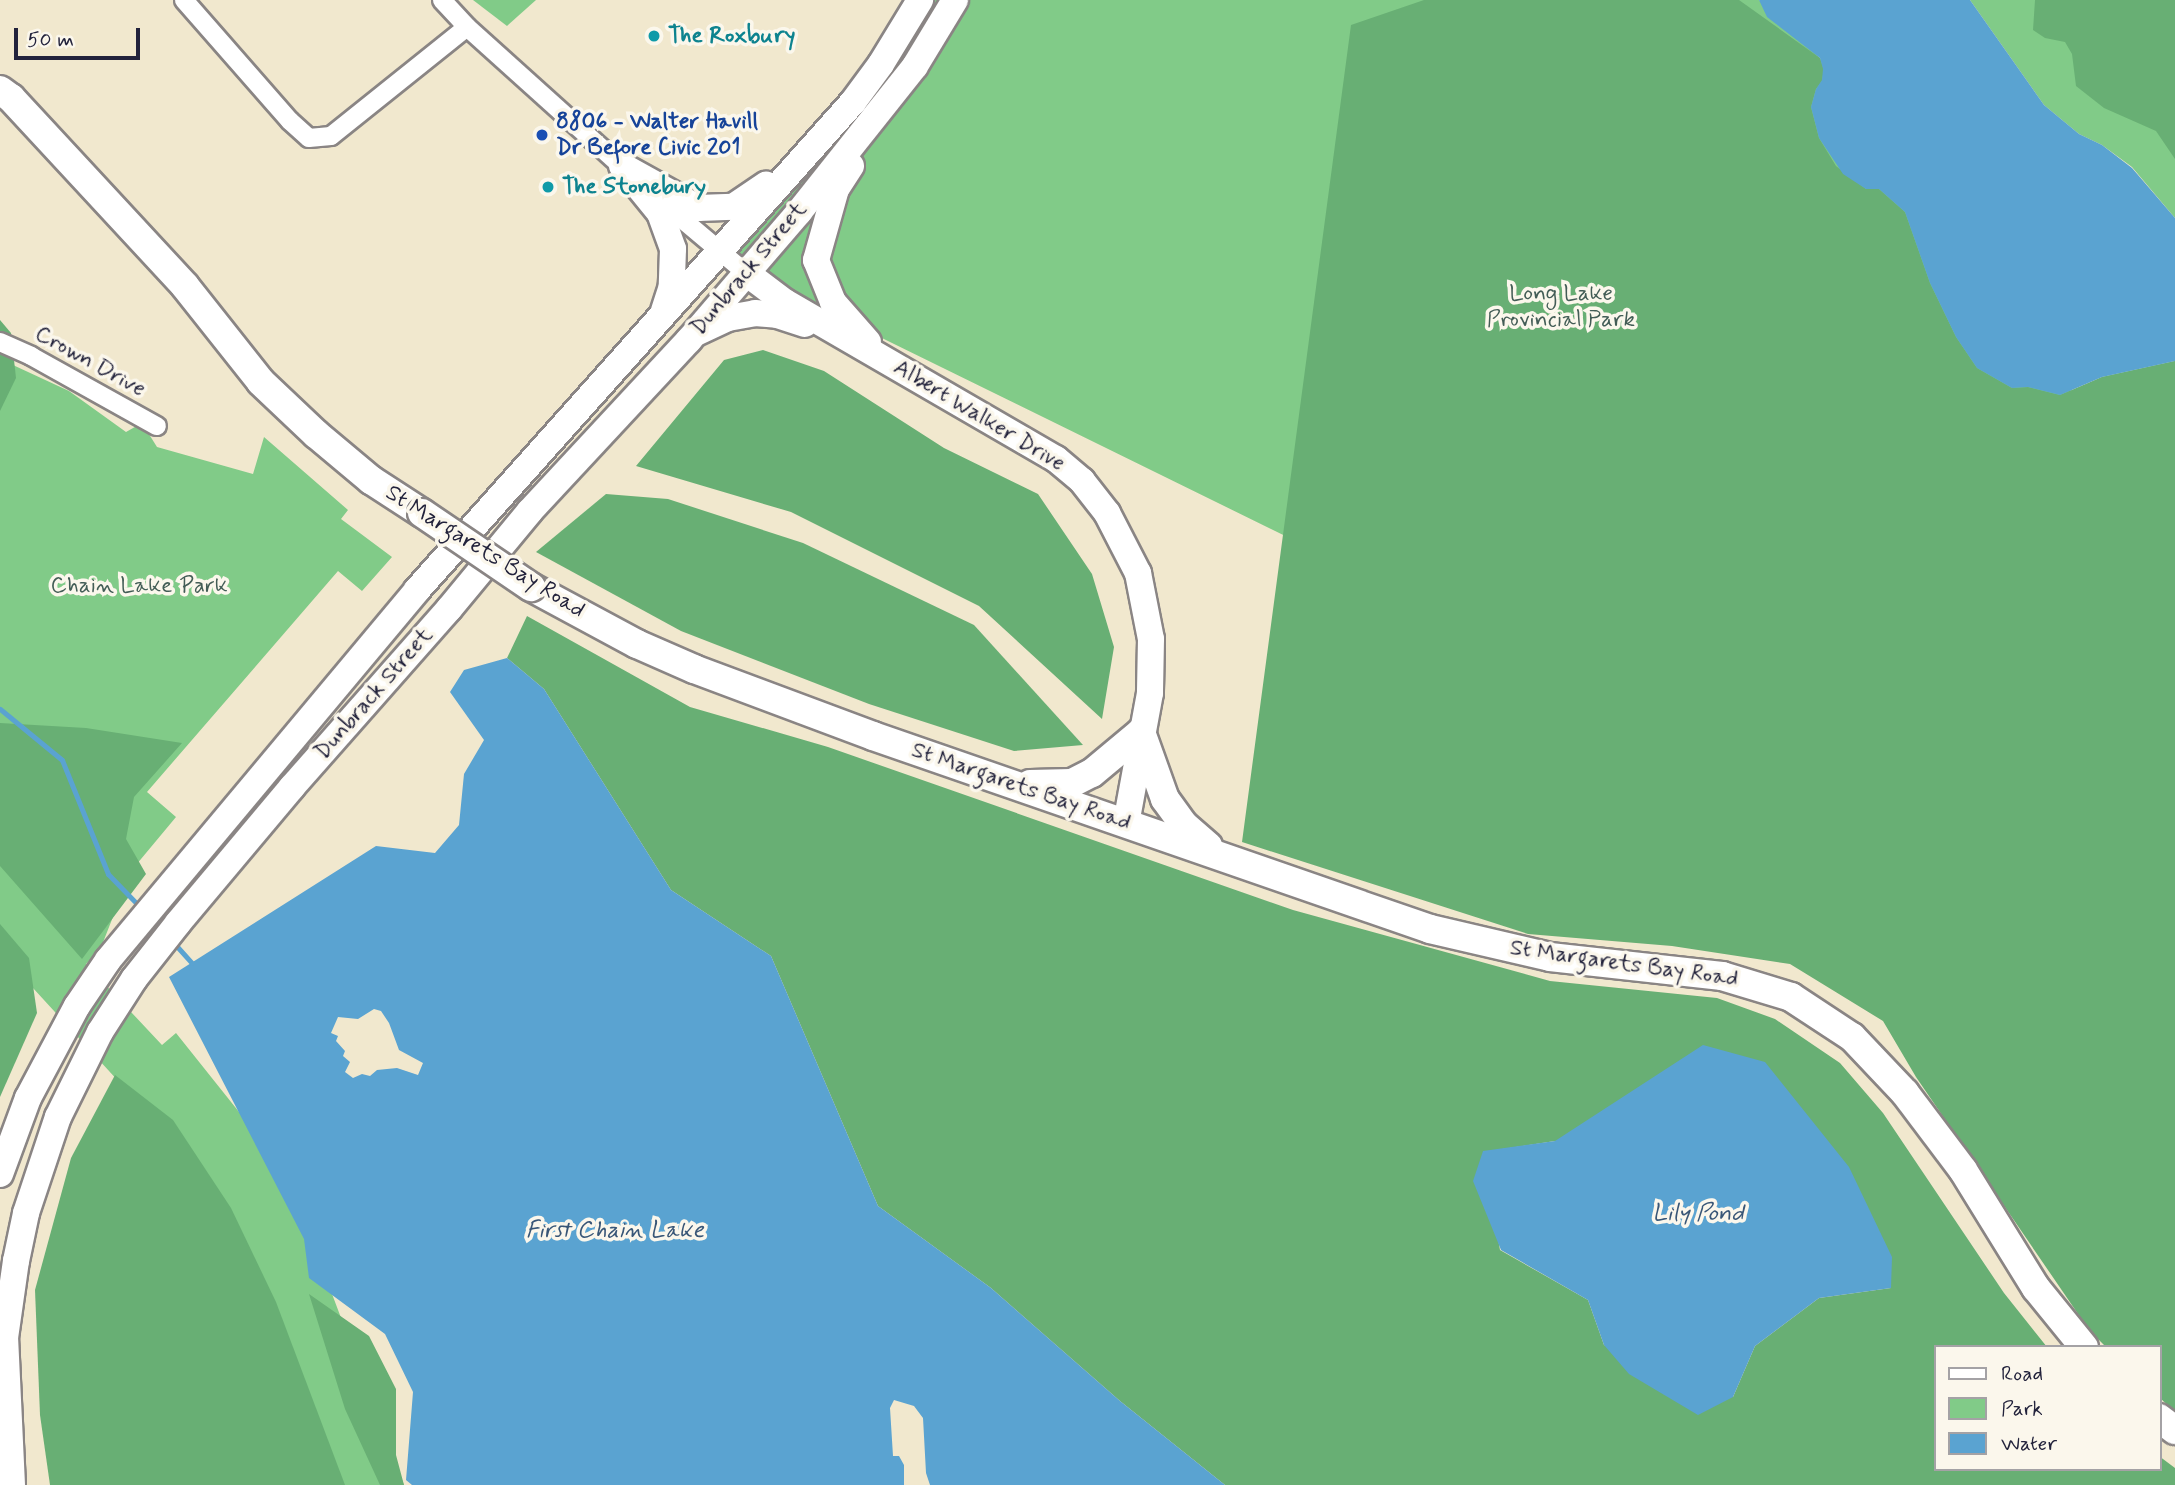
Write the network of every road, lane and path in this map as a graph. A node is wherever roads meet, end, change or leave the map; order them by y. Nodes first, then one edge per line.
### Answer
1 (184, 0) edge
2 (442, 0) edge
3 (920, 0) edge
4 (955, 0) edge
5 (467, 27) junction
6 (0, 90) edge
7 (871, 123) junction
8 (801, 158) junction
9 (622, 166) junction
10 (719, 253) junction
11 (745, 272) junction
12 (656, 326) junction
13 (689, 340) junction
14 (0, 342) edge
15 (883, 360) junction
16 (157, 426) dead end
17 (1141, 732) junction
18 (1017, 786) junction
19 (1126, 824) junction
20 (1225, 856) junction
21 (0, 1174) edge
22 (2082, 1345) edge
23 (12, 1485) edge

1 - 5 street
2 - 5 street
3 - 8 main road, Dunbrack Street
4 - 7 main road, Dunbrack Street
5 - 9 street
6 - 18 main road, St Margarets Bay Road, bridge
7 - 11 main road, Dunbrack Street
7 - 15 main road
8 - 9 main road
8 - 10 main road, Dunbrack Street
9 - 10 street
9 - 12 main road
10 - 11 street
10 - 12 main road, Dunbrack Street
11 - 13 main road, Dunbrack Street
11 - 15 main road, Albert Walker Drive
12 - 21 main road, Dunbrack Street
13 - 15 main road
13 - 23 main road, Dunbrack Street
14 - 16 street, Crown Drive
15 - 17 main road, Albert Walker Drive
17 - 18 main road
17 - 19 main road, Albert Walker Drive
17 - 20 main road
18 - 19 main road, St Margarets Bay Road
19 - 20 main road, St Margarets Bay Road
20 - 22 main road, St Margarets Bay Road

